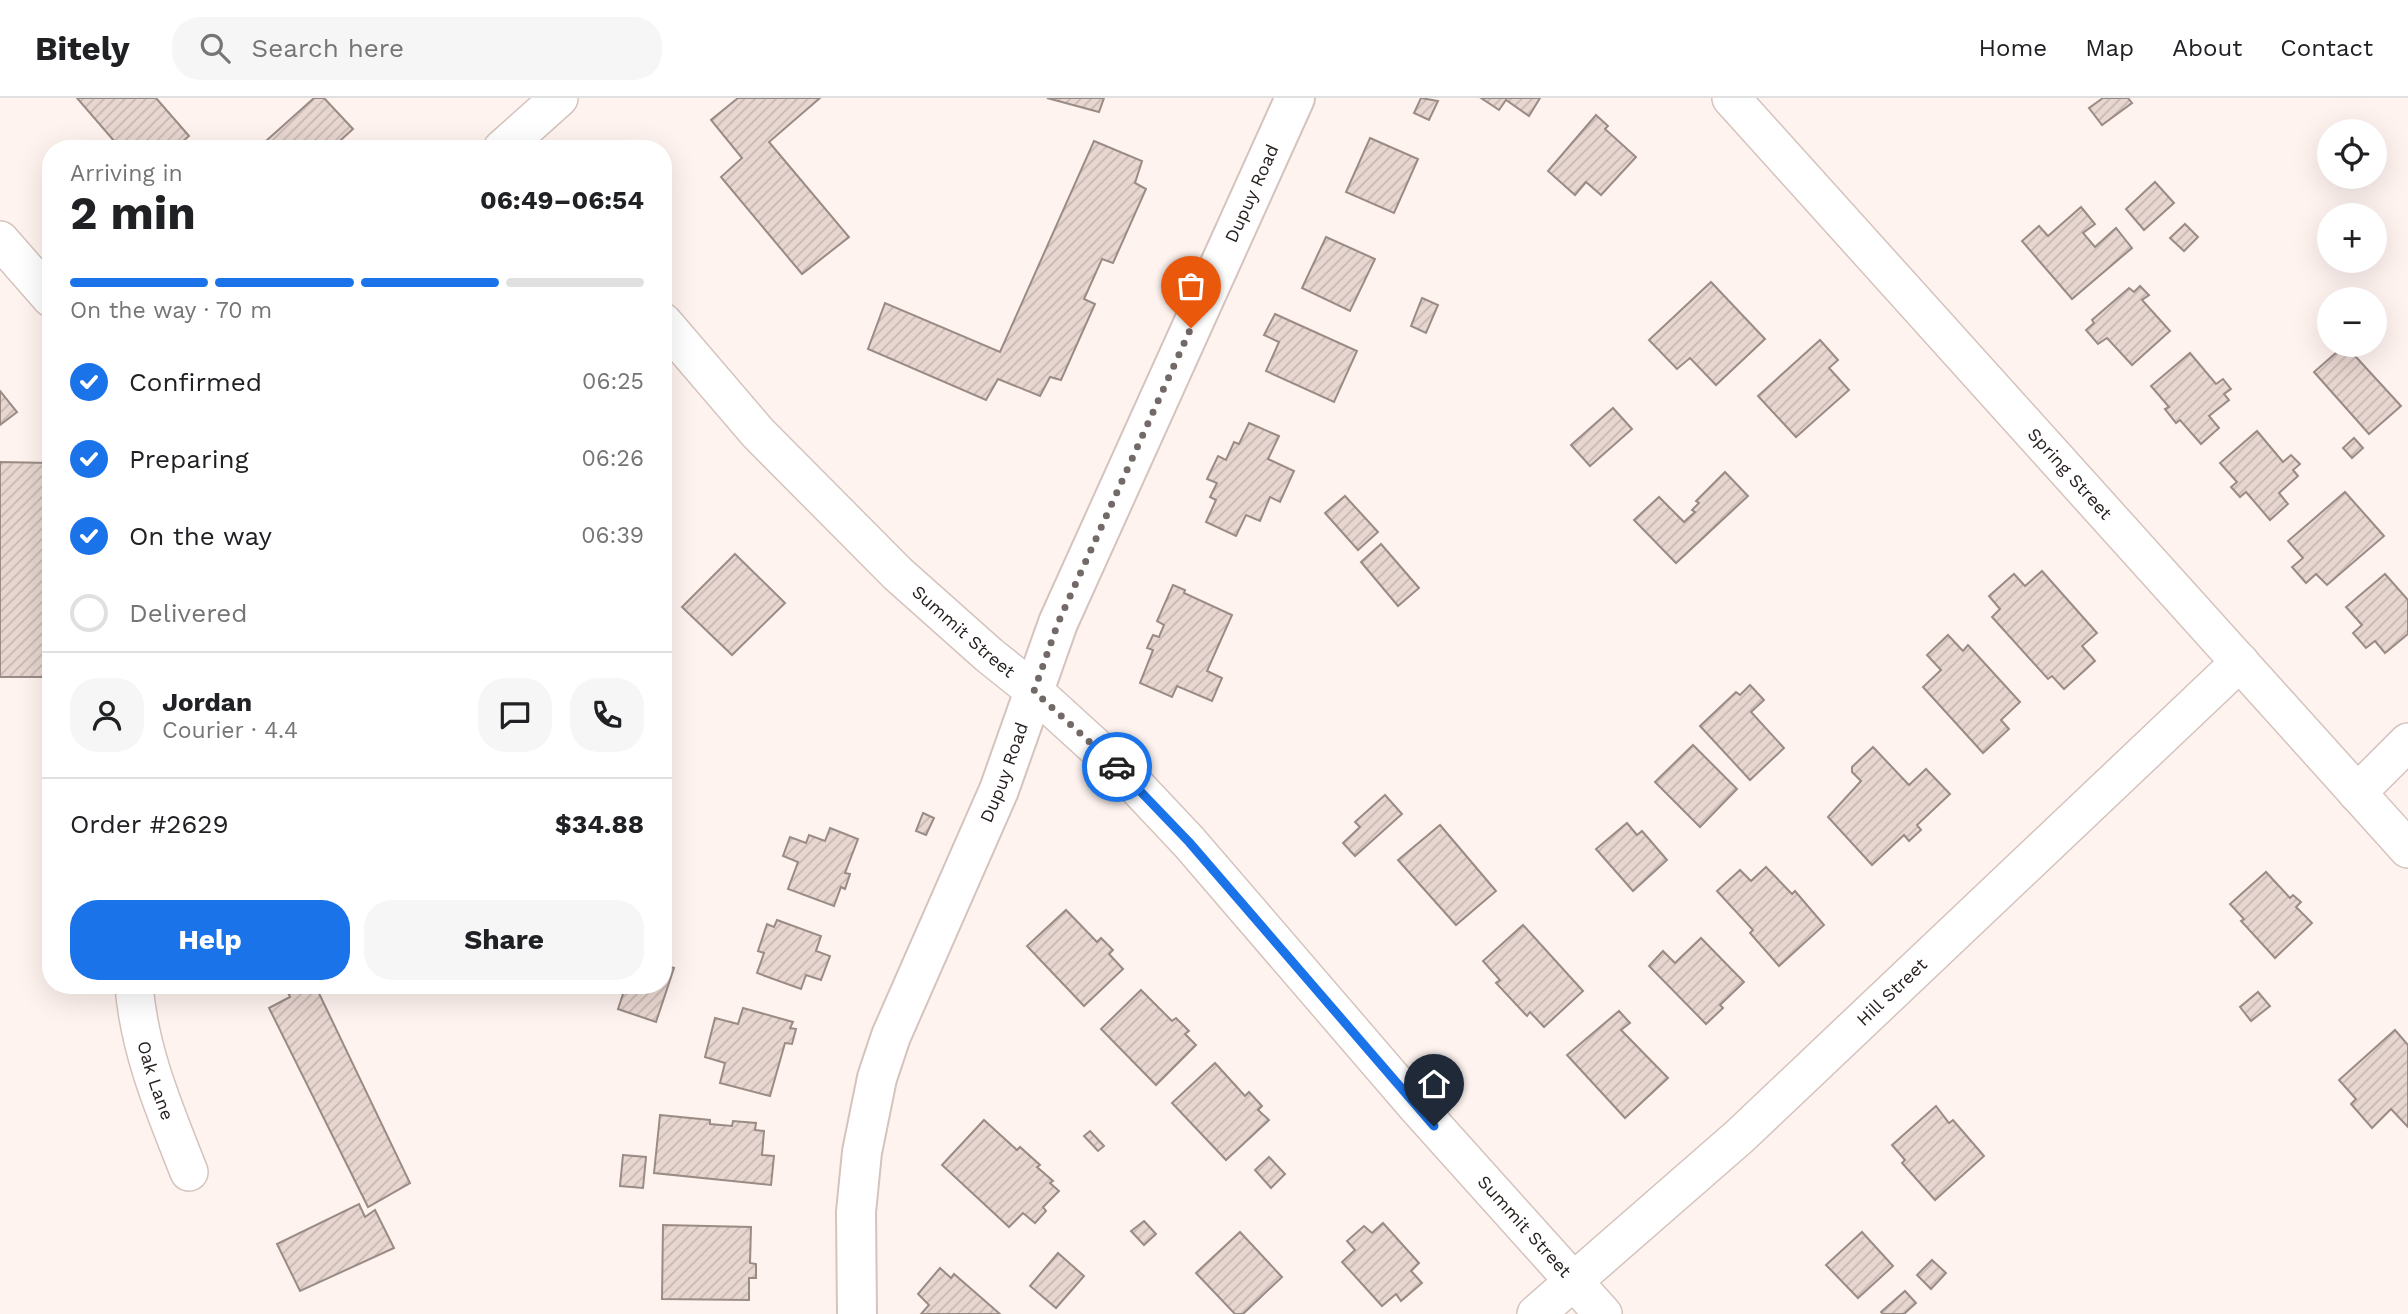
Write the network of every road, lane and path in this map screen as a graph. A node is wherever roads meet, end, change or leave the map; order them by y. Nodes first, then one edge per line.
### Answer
1 (559, 98) edge
2 (1295, 98) edge
3 (1731, 98) edge
4 (516, 140) edge
5 (0, 240) edge
6 (42, 288) edge
7 (672, 333) edge
8 (2240, 662) junction
9 (1034, 691) junction
10 (2408, 742) edge
11 (2357, 793) junction
12 (2408, 849) edge
13 (135, 994) edge
14 (189, 1172) dead end
15 (1574, 1282) junction
16 (857, 1314) edge
17 (1536, 1314) edge
18 (1603, 1314) edge

1 - 4 street
2 - 9 street, Dupuy Road
3 - 8 street, Spring Street
5 - 6 street
7 - 9 street, Summit Street
8 - 11 street, Spring Street
8 - 15 street, Hill Street
9 - 15 street, Summit Street
9 - 16 street, Dupuy Road
10 - 11 street
11 - 12 street, Spring Street
13 - 14 street, Oak Lane
15 - 17 street, Hill Street
15 - 18 street, Summit Street

